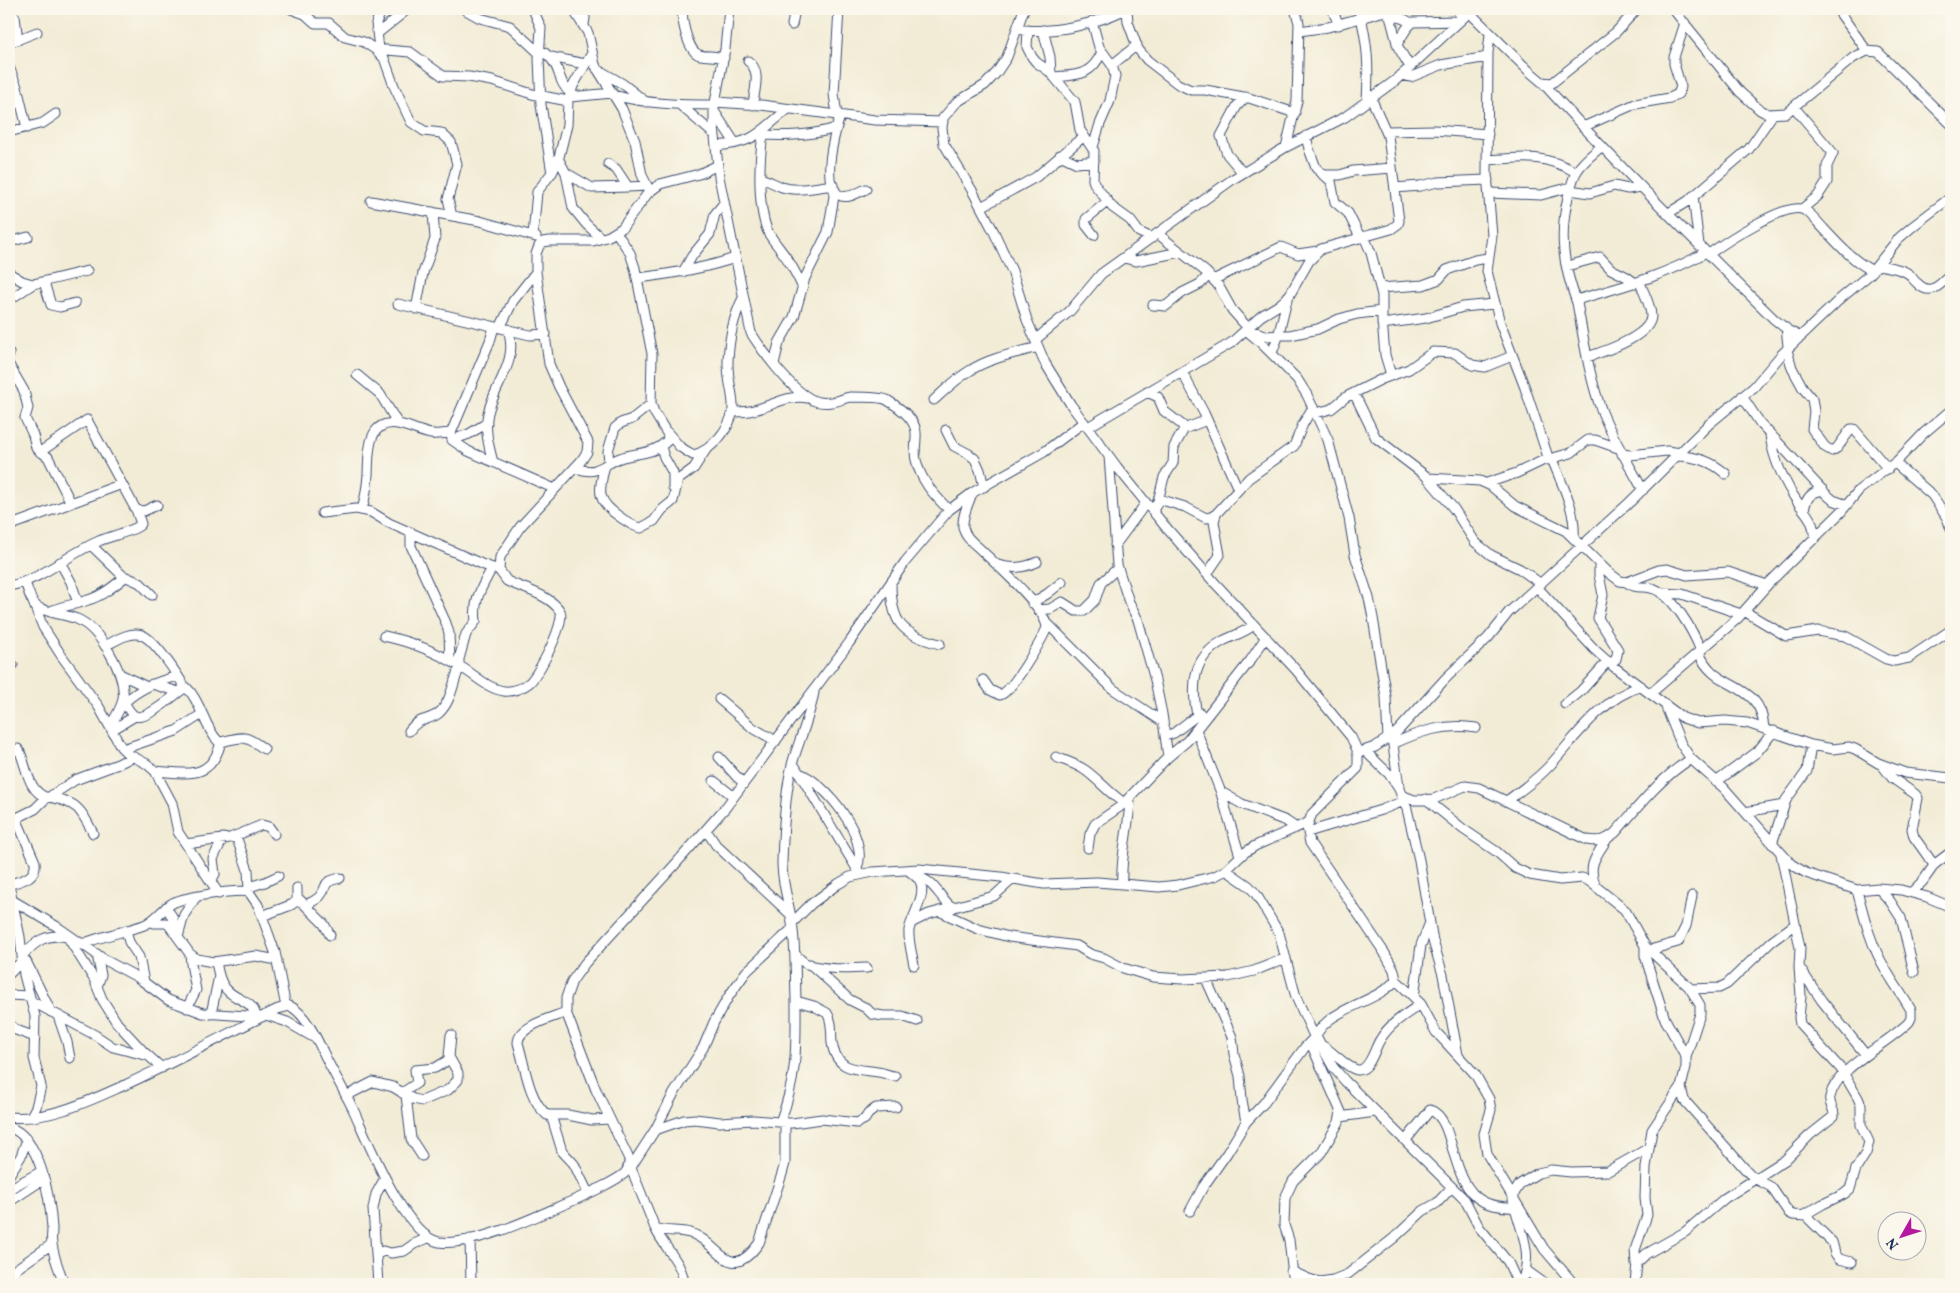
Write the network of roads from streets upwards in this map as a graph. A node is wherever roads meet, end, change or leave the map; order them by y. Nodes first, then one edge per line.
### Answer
1 (291, 9) edge
2 (382, 9) edge
3 (408, 9) edge
4 (533, 9) edge
5 (573, 9) edge
6 (583, 9) edge
7 (683, 9) edge
8 (729, 9) edge
9 (796, 9) edge
10 (839, 9) edge
11 (1024, 9) edge
12 (1126, 9) edge
13 (1295, 9) edge
14 (1332, 9) edge
15 (1456, 9) edge
16 (1637, 9) edge
17 (1673, 9) edge
18 (1837, 9) edge
19 (9, 10) edge
20 (467, 10) edge
21 (1103, 13) edge
22 (1360, 13) edge
23 (1390, 14) junction
24 (1466, 15) edge
25 (1092, 21) junction
26 (1411, 23) junction
27 (1685, 23) junction
28 (584, 24) junction
29 (792, 25) dead end
30 (1339, 25) junction
31 (1018, 29) junction
32 (1028, 30) junction
33 (1043, 30) junction
34 (37, 32) dead end
35 (1299, 32) junction
36 (378, 33) junction
37 (1490, 34) junction
38 (13, 42) edge
39 (1397, 44) junction
40 (1137, 46) junction
41 (377, 49) junction
42 (539, 51) junction
43 (1867, 51) junction
44 (1102, 52) junction
45 (592, 53) junction
46 (551, 57) junction
47 (1488, 57) junction
48 (724, 58) junction
49 (748, 61) dead end
50 (586, 64) junction
51 (1112, 65) junction
52 (9, 67) edge
53 (1410, 67) junction
54 (597, 69) junction
55 (1052, 75) junction
56 (1401, 75) junction
57 (1542, 82) junction
58 (612, 94) junction
59 (541, 96) junction
60 (569, 97) junction
61 (1246, 97) junction
62 (1369, 100) junction
63 (646, 103) junction
64 (680, 105) junction
65 (753, 105) junction
66 (715, 106) junction
67 (1794, 107) junction
68 (787, 110) junction
69 (1295, 113) junction
70 (56, 114) dead end
71 (1772, 114) junction
72 (839, 115) junction
73 (943, 122) junction
74 (1951, 124) edge
75 (1583, 127) junction
76 (27, 128) junction
77 (836, 128) junction
78 (1387, 131) junction
79 (9, 132) edge
80 (1488, 134) junction
81 (715, 135) junction
82 (760, 135) junction
83 (546, 136) junction
84 (1084, 136) junction
85 (1306, 136) junction
86 (735, 143) junction
87 (716, 146) junction
88 (1602, 146) junction
89 (1286, 147) junction
90 (1093, 148) junction
91 (1060, 155) junction
92 (558, 159) junction
93 (1488, 160) junction
94 (1094, 161) junction
95 (608, 164) dead end
96 (718, 165) junction
97 (1392, 168) junction
98 (1576, 172) junction
99 (552, 173) junction
100 (566, 173) junction
101 (1243, 173) junction
102 (1323, 175) junction
103 (760, 178) junction
104 (1488, 180) junction
105 (628, 187) junction
106 (834, 188) junction
107 (1395, 188) junction
108 (1570, 188) junction
109 (1641, 188) junction
110 (648, 189) junction
111 (866, 189) dead end
112 (1489, 193) junction
113 (1693, 196) junction
114 (1951, 197) edge
115 (370, 201) dead end
116 (1108, 201) junction
117 (724, 203) junction
118 (981, 207) junction
119 (1802, 209) junction
120 (433, 212) junction
121 (1667, 214) junction
122 (452, 216) junction
123 (616, 232) junction
124 (1094, 235) dead end
125 (533, 236) junction
126 (1155, 236) junction
127 (28, 237) dead end
128 (1362, 237) junction
129 (601, 238) junction
130 (546, 241) junction
131 (9, 242) edge
132 (1318, 251) junction
133 (1705, 251) junction
134 (1180, 252) junction
135 (735, 258) junction
136 (1124, 258) junction
137 (1488, 258) junction
138 (1567, 266) junction
139 (1876, 268) junction
140 (87, 271) dead end
141 (536, 272) junction
142 (683, 272) junction
143 (9, 273) edge
144 (638, 278) junction
145 (1211, 278) junction
146 (1947, 278) dead end
147 (44, 282) junction
148 (1638, 282) junction
149 (33, 284) junction
150 (802, 286) junction
151 (1380, 288) junction
152 (1289, 296) junction
153 (743, 297) junction
154 (9, 300) edge
155 (1576, 300) junction
156 (74, 303) dead end
157 (398, 304) dead end
158 (1494, 304) junction
159 (1154, 305) dead end
160 (416, 309) junction
161 (1382, 311) junction
162 (1382, 324) junction
163 (501, 328) junction
164 (1786, 328) junction
165 (1247, 329) junction
166 (546, 334) junction
167 (1279, 335) junction
168 (1801, 337) junction
169 (1036, 344) junction
170 (1786, 350) junction
171 (1272, 354) junction
172 (1512, 356) junction
173 (1587, 357) junction
174 (774, 364) junction
175 (9, 366) edge
176 (1182, 372) junction
177 (1391, 375) junction
178 (357, 376) dead end
179 (1147, 392) junction
180 (1354, 393) junction
181 (1742, 396) junction
182 (808, 398) junction
183 (934, 400) dead end
184 (652, 404) junction
185 (1315, 410) junction
186 (1951, 410) edge
187 (734, 412) junction
188 (1207, 420) junction
189 (488, 423) junction
190 (398, 424) junction
191 (1086, 425) junction
192 (1609, 426) junction
193 (1186, 428) junction
194 (946, 430) dead end
195 (667, 432) junction
196 (1770, 434) junction
197 (451, 437) junction
198 (1600, 441) junction
199 (661, 447) junction
200 (705, 451) junction
201 (1620, 451) junction
202 (40, 452) junction
203 (1680, 454) junction
204 (1109, 456) junction
205 (1550, 460) junction
206 (493, 462) junction
207 (607, 464) junction
208 (1891, 466) junction
209 (576, 468) junction
210 (1726, 474) dead end
211 (1428, 478) junction
212 (1487, 483) junction
213 (122, 484) junction
214 (984, 487) junction
215 (556, 489) junction
216 (1238, 489) junction
217 (1643, 490) junction
218 (1823, 490) junction
219 (972, 493) junction
220 (676, 495) junction
221 (1158, 499) junction
222 (1146, 502) junction
223 (71, 503) junction
224 (157, 505) dead end
225 (1847, 505) junction
226 (136, 509) junction
227 (362, 510) junction
228 (949, 510) junction
229 (1804, 510) junction
230 (1153, 511) junction
231 (322, 513) dead end
232 (1216, 514) junction
233 (9, 526) edge
234 (1951, 529) edge
235 (411, 532) junction
236 (1574, 538) junction
237 (1815, 539) junction
238 (91, 545) junction
239 (1115, 545) junction
240 (1582, 545) junction
241 (60, 562) junction
242 (1038, 562) dead end
243 (996, 564) junction
244 (1600, 564) junction
245 (1118, 568) junction
246 (495, 569) junction
247 (1207, 574) junction
248 (125, 577) junction
249 (25, 582) junction
250 (1062, 582) dead end
251 (1626, 582) junction
252 (891, 583) junction
253 (1767, 585) junction
254 (9, 586) edge
255 (1539, 586) junction
256 (1661, 593) junction
257 (152, 595) dead end
258 (33, 602) junction
259 (79, 603) junction
260 (1035, 606) junction
261 (51, 611) junction
262 (1743, 613) junction
263 (82, 622) junction
264 (1047, 623) junction
265 (1254, 625) junction
266 (1951, 630) edge
267 (384, 636) dead end
268 (1266, 637) junction
269 (940, 644) dead end
270 (105, 646) junction
271 (1700, 651) junction
272 (450, 661) junction
273 (1609, 663) junction
274 (460, 666) junction
275 (120, 674) junction
276 (178, 676) junction
277 (983, 680) dead end
278 (149, 685) junction
279 (1641, 686) junction
280 (814, 689) junction
281 (182, 691) junction
282 (1650, 694) junction
283 (719, 699) dead end
284 (123, 701) junction
285 (1215, 704) junction
286 (1565, 704) dead end
287 (1666, 707) junction
288 (202, 714) junction
289 (1196, 715) junction
290 (135, 716) junction
291 (1164, 722) junction
292 (111, 728) junction
293 (1476, 728) dead end
294 (1764, 728) junction
295 (1196, 730) junction
296 (409, 731) dead end
297 (1774, 731) junction
298 (1165, 736) junction
299 (1391, 739) junction
300 (776, 741) junction
301 (1187, 741) junction
302 (221, 742) junction
303 (1811, 745) junction
304 (123, 749) junction
305 (264, 749) dead end
306 (9, 751) edge
307 (1361, 752) junction
308 (1204, 753) junction
309 (132, 756) junction
310 (719, 757) dead end
311 (1056, 757) dead end
312 (1168, 757) junction
313 (1691, 759) junction
314 (793, 762) junction
315 (1882, 764) junction
316 (155, 771) junction
317 (799, 773) junction
318 (1951, 778) edge
319 (714, 781) dead end
320 (744, 782) junction
321 (1716, 782) junction
322 (65, 786) junction
323 (1221, 792) junction
324 (733, 796) junction
325 (1402, 796) junction
326 (45, 798) junction
327 (1127, 800) junction
328 (1426, 800) junction
329 (1508, 800) junction
330 (70, 803) junction
331 (1784, 805) junction
332 (1745, 812) junction
333 (12, 819) edge
334 (1309, 822) junction
335 (1296, 827) junction
336 (706, 830) junction
337 (1308, 832) junction
338 (93, 833) dead end
339 (274, 834) dead end
340 (236, 836) junction
341 (223, 838) junction
342 (1607, 840) junction
343 (186, 844) junction
344 (1772, 844) junction
345 (1088, 848) dead end
346 (1951, 852) edge
347 (1781, 854) junction
348 (1240, 856) junction
349 (1934, 865) junction
350 (908, 870) junction
351 (1226, 870) junction
352 (859, 871) junction
353 (278, 876) dead end
354 (916, 877) junction
355 (340, 878) dead end
356 (1013, 879) junction
357 (211, 881) junction
358 (1122, 884) junction
359 (1595, 884) junction
360 (9, 885) edge
361 (297, 888) dead end
362 (1878, 888) junction
363 (249, 890) junction
364 (1857, 890) junction
365 (1912, 892) junction
366 (219, 894) junction
367 (1692, 896) dead end
368 (196, 897) junction
369 (298, 898) junction
370 (12, 900) junction
371 (306, 905) junction
372 (1951, 907) edge
373 (166, 908) junction
374 (953, 908) junction
375 (939, 911) junction
376 (262, 916) junction
377 (151, 921) junction
378 (792, 922) junction
379 (1430, 922) junction
380 (911, 923) junction
381 (1794, 925) junction
382 (126, 930) junction
383 (176, 934) junction
384 (66, 935) junction
385 (330, 935) dead end
386 (102, 937) junction
387 (82, 944) junction
388 (1647, 948) junction
389 (96, 954) junction
390 (190, 954) junction
391 (795, 954) junction
392 (23, 958) junction
393 (1286, 958) junction
394 (277, 960) junction
395 (216, 962) junction
396 (810, 964) junction
397 (914, 965) dead end
398 (1799, 967) junction
399 (867, 968) dead end
400 (1914, 972) dead end
401 (9, 974) edge
402 (219, 976) junction
403 (1206, 979) junction
404 (1396, 980) junction
405 (144, 982) junction
406 (98, 987) junction
407 (1690, 989) junction
408 (9, 995) edge
409 (30, 999) junction
410 (1417, 1001) junction
411 (796, 1002) junction
412 (286, 1007) junction
413 (187, 1008) junction
414 (566, 1012) junction
415 (55, 1014) junction
416 (211, 1014) junction
417 (261, 1016) junction
418 (917, 1021) dead end
419 (9, 1024) edge
420 (451, 1035) dead end
421 (35, 1036) junction
422 (1314, 1036) junction
423 (315, 1038) junction
424 (1322, 1046) junction
425 (1458, 1055) junction
426 (1866, 1055) junction
427 (149, 1056) junction
428 (1686, 1057) junction
429 (70, 1058) dead end
430 (450, 1059) junction
431 (162, 1068) junction
432 (1844, 1074) junction
433 (894, 1076) dead end
434 (1681, 1088) junction
435 (404, 1094) junction
436 (346, 1096) junction
437 (896, 1107) dead end
438 (1376, 1112) junction
439 (551, 1115) junction
440 (31, 1116) junction
441 (9, 1117) edge
442 (1340, 1117) junction
443 (610, 1119) junction
444 (782, 1122) junction
445 (1246, 1122) junction
446 (9, 1127) edge
447 (655, 1130) junction
448 (27, 1139) junction
449 (1406, 1140) junction
450 (1649, 1148) junction
451 (422, 1156) dead end
452 (630, 1165) junction
453 (1746, 1170) junction
454 (9, 1175) edge
455 (43, 1175) junction
456 (385, 1178) junction
457 (1754, 1178) junction
458 (1744, 1186) junction
459 (1452, 1187) junction
460 (9, 1189) edge
461 (588, 1193) junction
462 (9, 1202) edge
463 (1515, 1205) junction
464 (1190, 1211) dead end
465 (1804, 1215) junction
466 (655, 1228) junction
467 (428, 1238) junction
468 (470, 1239) junction
469 (52, 1244) junction
470 (376, 1255) junction
471 (1852, 1262) dead end
472 (1636, 1264) junction
473 (1292, 1271) junction
474 (12, 1272) edge
475 (9, 1280) edge
476 (1524, 1281) edge
477 (65, 1284) edge
478 (378, 1284) edge
479 (471, 1284) edge
480 (684, 1284) edge
481 (1294, 1284) edge
482 (1545, 1284) edge
483 (1574, 1284) edge
484 (1635, 1284) edge

1 - 41 street
2 - 36 street
3 - 36 street
4 - 42 street
5 - 28 street
6 - 28 street
7 - 48 street
8 - 48 street
9 - 29 street
10 - 72 street
11 - 31 street
12 - 21 street
12 - 40 street
13 - 35 street
14 - 30 street
15 - 24 street
16 - 57 street
17 - 27 street
18 - 43 street
19 - 38 street
20 - 42 street
21 - 25 street
22 - 23 street
22 - 30 street
22 - 62 street
23 - 26 street
23 - 39 street
24 - 26 street
24 - 37 street
24 - 53 street
25 - 33 street
25 - 44 street
26 - 39 street
27 - 71 street
27 - 75 street
28 - 45 street
30 - 35 street
31 - 32 street
31 - 73 street
32 - 33 street
32 - 55 street
33 - 55 street
34 - 38 street
35 - 69 street
36 - 41 street
37 - 47 street
37 - 57 street
39 - 53 street
40 - 51 street
40 - 61 street
41 - 59 street
41 - 122 street
42 - 46 street
42 - 59 street
43 - 67 street
43 - 74 street
44 - 51 street
44 - 55 street
45 - 50 street
45 - 54 street
46 - 50 street
46 - 60 street
47 - 56 street
47 - 80 street
48 - 66 street
49 - 65 street
50 - 60 street
51 - 90 street
52 - 76 street
53 - 56 street
54 - 58 street
54 - 63 street
55 - 84 street
56 - 62 street
57 - 75 street
58 - 60 street
58 - 63 street
58 - 110 street
59 - 60 street
59 - 83 street
60 - 92 street
61 - 69 street
61 - 101 street
62 - 78 street
62 - 85 street
63 - 64 street
64 - 66 street
64 - 81 street
65 - 66 street
65 - 68 street
66 - 81 street
66 - 86 street
67 - 71 street
67 - 119 street
68 - 72 street
68 - 82 street
69 - 89 street
70 - 76 street
71 - 113 street
72 - 73 street
72 - 77 street
73 - 118 street
75 - 88 street
76 - 79 street
77 - 82 street
77 - 106 street
78 - 80 street
78 - 97 street
80 - 93 street
81 - 87 street
82 - 86 street
82 - 103 street
83 - 92 street
83 - 99 street
84 - 90 street
84 - 91 street
85 - 89 street
85 - 102 street
86 - 87 street
87 - 96 street
88 - 98 street
88 - 109 street
89 - 101 street
90 - 94 street
91 - 94 street
91 - 118 street
92 - 99 street
92 - 100 street
93 - 98 street
93 - 104 street
94 - 116 street
95 - 105 street
96 - 110 street
96 - 117 street
97 - 102 street
97 - 107 street
98 - 108 street
99 - 125 street
100 - 105 street
100 - 129 street
101 - 126 street
102 - 128 street
103 - 106 street
103 - 150 street
104 - 107 street
104 - 112 street
105 - 110 street
106 - 111 street
106 - 150 street
107 - 128 street
108 - 109 street
108 - 112 street
108 - 138 street
109 - 121 street
110 - 123 street
112 - 137 street
113 - 121 street
113 - 133 street
114 - 139 street
115 - 120 street
116 - 124 street
116 - 126 street
117 - 135 street
117 - 142 street
118 - 169 street
119 - 133 street
119 - 139 street
120 - 122 street
120 - 160 street
121 - 133 street
122 - 125 street
123 - 129 street
123 - 144 street
125 - 130 street
126 - 134 street
126 - 136 street
127 - 131 street
128 - 132 street
128 - 151 street
129 - 130 street
130 - 141 street
132 - 145 street
132 - 152 street
133 - 148 street
133 - 164 street
134 - 136 street
134 - 145 street
135 - 142 street
135 - 153 street
136 - 169 street
137 - 151 street
137 - 158 street
138 - 148 street
138 - 155 street
139 - 146 street
139 - 168 street
140 - 147 street
141 - 163 street
141 - 166 street
142 - 144 street
143 - 149 street
144 - 184 street
145 - 159 street
145 - 165 street
147 - 149 street
147 - 156 street
148 - 155 street
148 - 173 street
149 - 154 street
150 - 174 street
151 - 161 street
152 - 165 street
152 - 167 street
153 - 174 street
153 - 187 street
155 - 173 street
157 - 160 street
158 - 162 street
158 - 172 street
160 - 163 street
161 - 162 street
161 - 167 street
162 - 177 street
163 - 166 street
163 - 189 street
163 - 197 street
164 - 168 street
164 - 170 street
165 - 167 street
165 - 171 street
165 - 176 street
166 - 209 street
167 - 171 street
168 - 170 street
169 - 183 street
169 - 191 street
170 - 181 street
170 - 208 street
171 - 185 street
172 - 177 street
172 - 205 street
173 - 192 street
174 - 182 street
175 - 202 street
176 - 179 street
176 - 188 street
177 - 180 street
178 - 190 street
179 - 191 street
179 - 193 street
180 - 185 street
180 - 211 street
181 - 196 street
181 - 203 street
182 - 187 street
182 - 228 street
184 - 195 street
184 - 207 street
185 - 216 street
185 - 299 street
186 - 208 street
187 - 200 street
188 - 193 street
188 - 216 street
189 - 197 street
189 - 206 street
190 - 197 street
190 - 227 street
191 - 204 street
191 - 214 street
192 - 198 street
192 - 201 street
193 - 221 street
194 - 214 street
195 - 199 street
195 - 200 street
196 - 218 street
196 - 229 street
197 - 206 street
198 - 201 street
198 - 205 street
199 - 207 street
199 - 220 street
200 - 220 street
201 - 203 street
201 - 217 street
202 - 213 street
202 - 223 street
203 - 210 street
203 - 217 street
204 - 222 street
204 - 239 street
205 - 212 street
205 - 236 street
206 - 215 street
207 - 209 street
207 - 220 street
208 - 225 street
208 - 234 street
209 - 215 street
211 - 212 street
211 - 255 street
212 - 236 street
213 - 223 street
213 - 226 street
214 - 219 street
215 - 246 street
216 - 232 street
217 - 240 street
218 - 225 street
218 - 229 street
219 - 228 street
219 - 243 street
221 - 230 street
221 - 232 street
222 - 230 street
222 - 239 street
223 - 233 street
224 - 226 street
225 - 237 street
226 - 238 street
227 - 231 street
227 - 235 street
228 - 252 street
229 - 237 street
230 - 247 street
232 - 247 street
235 - 246 street
235 - 272 street
236 - 240 street
237 - 253 street
238 - 241 street
238 - 248 street
239 - 245 street
240 - 244 street
240 - 255 street
241 - 249 street
241 - 259 street
242 - 243 street
243 - 260 street
244 - 251 street
244 - 273 street
245 - 260 street
245 - 291 street
246 - 274 street
246 - 274 street
247 - 265 street
248 - 257 street
248 - 259 street
249 - 254 street
249 - 258 street
250 - 260 street
251 - 253 street
251 - 256 street
252 - 269 street
252 - 280 street
253 - 262 street
255 - 273 street
255 - 299 street
256 - 262 street
256 - 271 street
258 - 261 street
258 - 292 street
259 - 261 street
259 - 263 street
260 - 264 street
261 - 263 street
262 - 266 street
262 - 271 street
263 - 270 street
264 - 277 street
264 - 291 street
265 - 268 street
265 - 289 street
267 - 272 street
268 - 285 street
268 - 307 street
270 - 275 street
270 - 276 street
271 - 282 street
271 - 294 street
272 - 274 street
273 - 279 street
273 - 286 street
274 - 296 street
275 - 278 street
275 - 284 street
276 - 278 street
276 - 281 street
278 - 281 street
278 - 284 street
279 - 282 street
279 - 329 street
280 - 300 street
280 - 314 street
281 - 288 street
281 - 290 street
282 - 287 street
283 - 300 street
284 - 290 street
284 - 292 street
285 - 289 street
285 - 295 street
287 - 294 street
287 - 313 street
288 - 302 street
288 - 304 street
289 - 298 street
290 - 292 street
291 - 298 street
292 - 304 street
293 - 299 street
294 - 297 street
295 - 301 street
295 - 308 street
297 - 303 street
297 - 321 street
298 - 312 street
299 - 307 street
299 - 325 street
300 - 320 street
301 - 308 street
301 - 312 street
302 - 305 street
302 - 316 street
303 - 315 street
303 - 331 street
304 - 309 street
306 - 326 street
307 - 325 street
307 - 334 street
308 - 323 street
309 - 316 street
309 - 322 street
310 - 320 street
311 - 327 street
312 - 327 street
313 - 321 street
313 - 342 street
314 - 317 street
314 - 378 street
315 - 318 street
315 - 349 street
316 - 343 street
317 - 352 street
317 - 352 street
319 - 324 street
320 - 324 street
321 - 332 street
322 - 326 street
322 - 330 street
323 - 335 street
323 - 348 street
324 - 336 street
325 - 328 street
325 - 337 street
325 - 379 street
326 - 330 street
326 - 333 street
327 - 345 street
327 - 358 street
328 - 329 street
328 - 359 street
329 - 342 street
330 - 338 street
331 - 332 street
331 - 344 street
332 - 344 street
333 - 360 street
334 - 335 street
334 - 337 street
335 - 348 street
336 - 378 street
336 - 414 street
337 - 404 street
339 - 340 street
340 - 341 street
340 - 363 street
341 - 343 street
341 - 357 street
342 - 359 street
343 - 357 street
344 - 347 street
346 - 349 street
347 - 364 street
347 - 381 street
348 - 351 street
349 - 365 street
350 - 352 street
350 - 354 street
350 - 356 street
351 - 358 street
351 - 393 street
352 - 378 street
353 - 363 street
354 - 374 street
354 - 380 street
355 - 371 street
356 - 358 street
356 - 374 street
357 - 366 street
359 - 388 street
360 - 370 street
361 - 369 street
362 - 364 street
362 - 365 street
362 - 400 street
363 - 366 street
363 - 376 street
364 - 426 street
365 - 372 street
366 - 368 street
367 - 388 street
368 - 373 street
368 - 383 street
369 - 371 street
369 - 376 street
370 - 384 street
370 - 392 street
371 - 385 street
373 - 377 street
373 - 383 street
374 - 375 street
375 - 380 street
375 - 403 street
376 - 394 street
377 - 382 street
377 - 383 street
378 - 391 street
378 - 447 street
379 - 410 street
379 - 425 street
380 - 397 street
381 - 398 street
381 - 407 street
382 - 386 street
382 - 405 street
383 - 390 street
384 - 387 street
384 - 392 street
384 - 406 street
386 - 387 street
386 - 389 street
387 - 389 street
388 - 407 street
388 - 428 street
389 - 405 street
389 - 406 street
390 - 395 street
390 - 413 street
391 - 396 street
391 - 411 street
392 - 401 street
392 - 409 street
392 - 415 street
393 - 403 street
393 - 422 street
394 - 395 street
394 - 412 street
395 - 402 street
396 - 399 street
396 - 418 street
398 - 426 street
398 - 432 street
402 - 416 street
402 - 417 street
403 - 445 street
404 - 410 street
404 - 422 street
405 - 413 street
406 - 427 street
407 - 428 street
408 - 409 street
409 - 415 street
409 - 421 street
410 - 424 street
410 - 425 street
411 - 433 street
411 - 444 street
412 - 417 street
412 - 423 street
413 - 416 street
414 - 439 street
414 - 443 street
415 - 427 street
415 - 429 street
416 - 417 street
417 - 423 street
417 - 431 street
419 - 421 street
420 - 430 street
421 - 440 street
422 - 424 street
422 - 442 street
422 - 445 street
423 - 436 street
424 - 438 street
425 - 463 street
426 - 432 street
427 - 431 street
428 - 434 street
430 - 435 street
430 - 435 street
431 - 440 street
432 - 457 street
432 - 465 street
434 - 450 street
434 - 453 street
435 - 436 street
435 - 451 street
436 - 456 street
437 - 444 street
438 - 442 street
438 - 449 street
439 - 443 street
439 - 461 street
440 - 441 street
442 - 473 street
443 - 452 street
444 - 447 street
444 - 466 street
445 - 464 street
446 - 448 street
447 - 452 street
448 - 454 street
448 - 455 street
449 - 459 street
449 - 463 street
450 - 463 street
450 - 472 street
452 - 461 street
452 - 466 street
453 - 457 street
453 - 458 street
455 - 460 street
455 - 462 street
455 - 469 street
456 - 467 street
456 - 470 street
457 - 458 street
457 - 465 street
458 - 472 street
459 - 473 street
459 - 476 street
461 - 468 street
463 - 476 street
463 - 483 street
465 - 471 street
466 - 480 street
467 - 468 street
467 - 470 street
468 - 479 street
469 - 474 street
469 - 477 street
470 - 478 street
472 - 484 street
473 - 481 street
474 - 475 street
476 - 482 street

